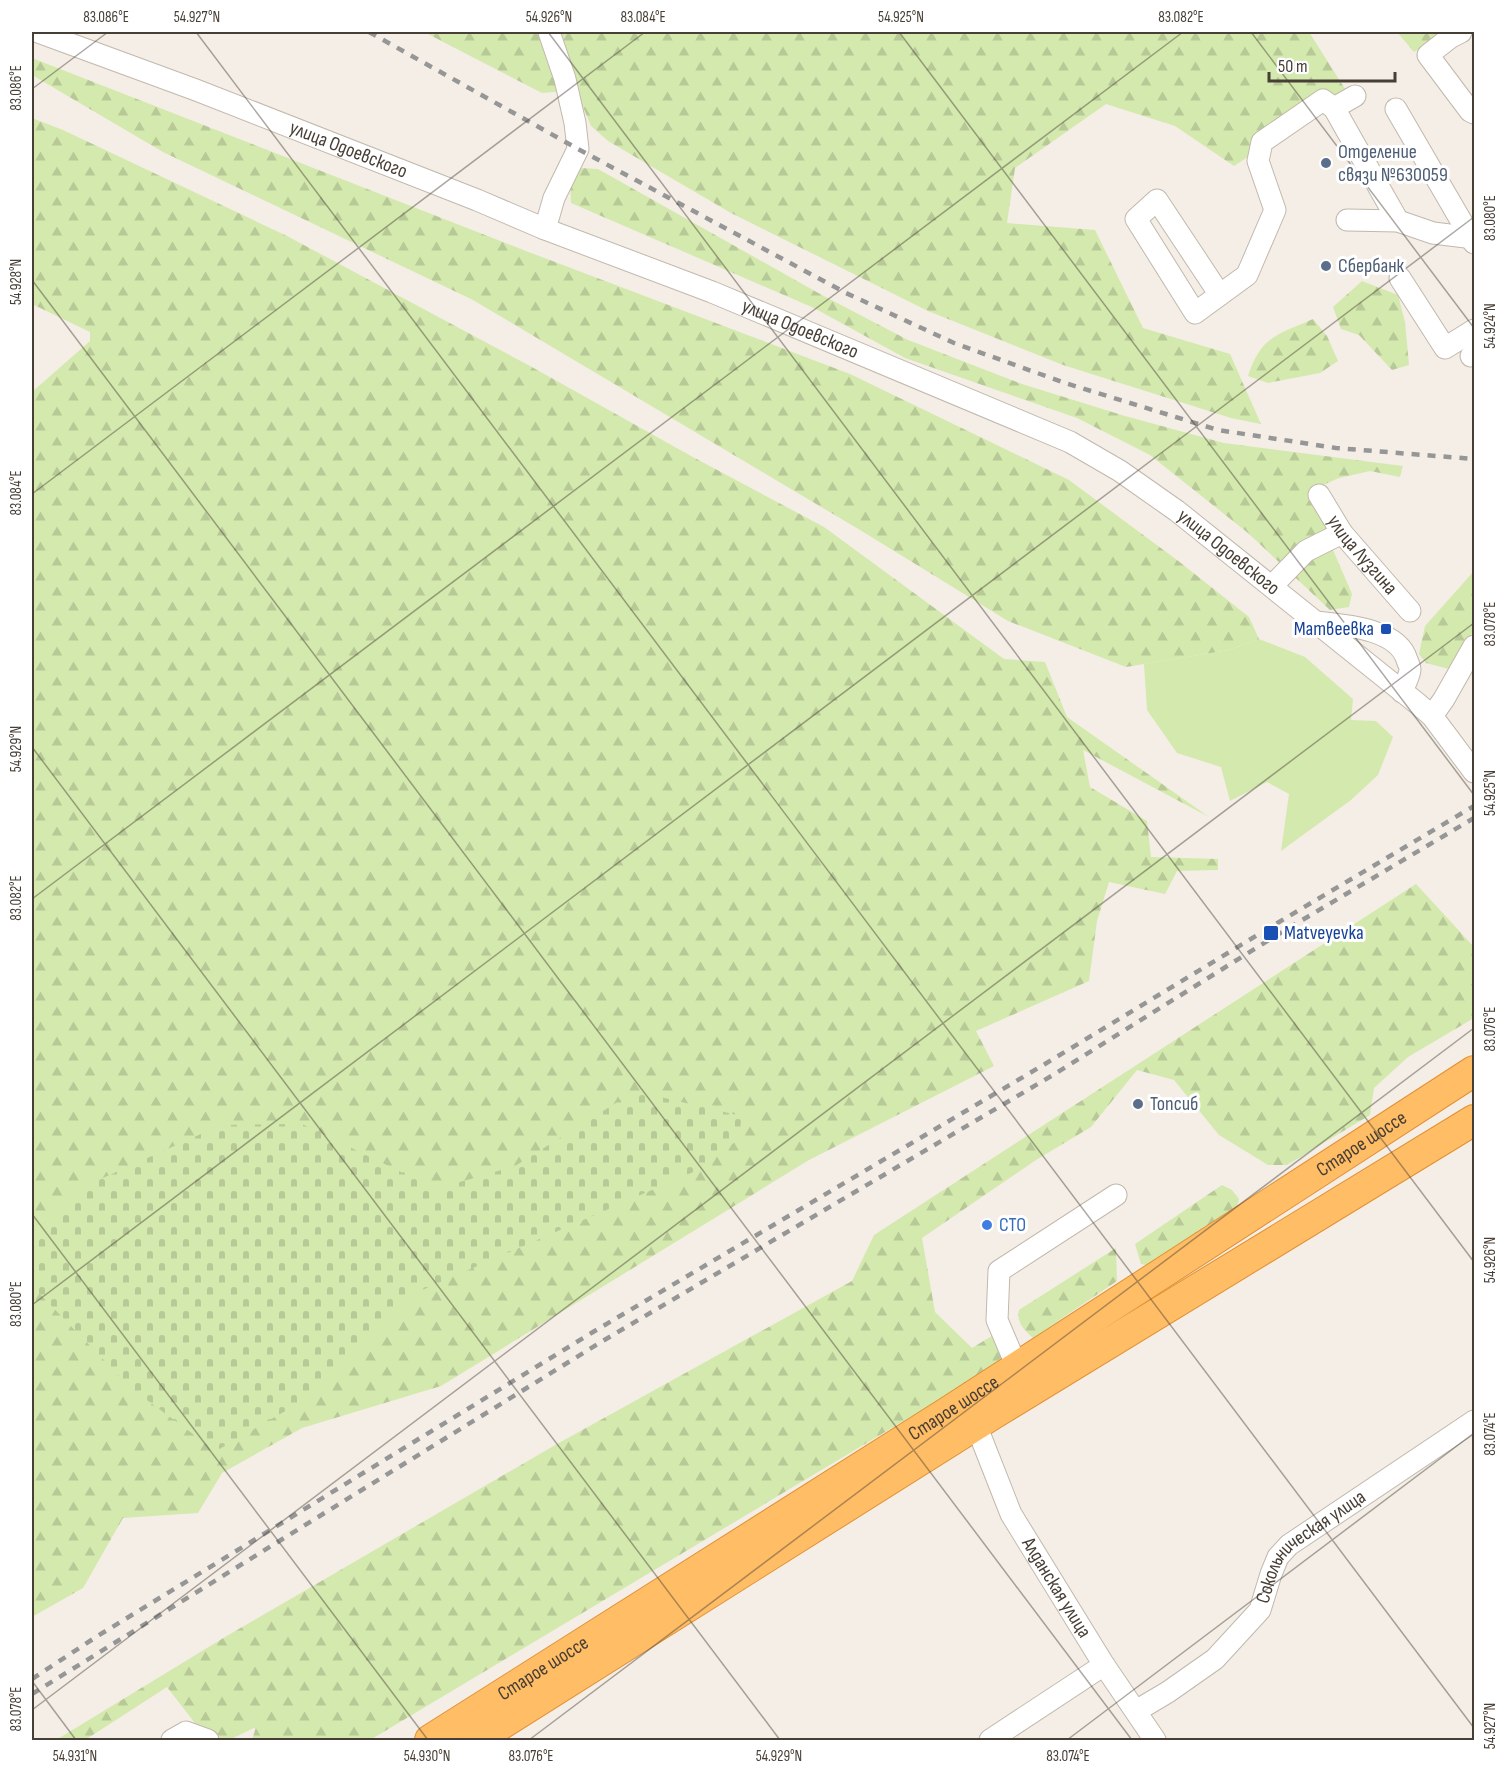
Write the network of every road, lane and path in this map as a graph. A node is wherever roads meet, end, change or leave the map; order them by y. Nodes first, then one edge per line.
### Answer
1 (39, 32) edge
2 (549, 32) edge
3 (1461, 32) edge
4 (1355, 96) dead end
5 (1334, 108) junction
6 (1396, 109) dead end
7 (1474, 113) edge
8 (1347, 220) dead end
9 (1398, 221) junction
10 (546, 229) junction
11 (1473, 239) edge
12 (1400, 278) dead end
13 (1220, 295) junction
14 (1474, 330) edge
15 (1319, 495) dead end
16 (1342, 533) junction
17 (1272, 586) junction
18 (1410, 611) dead end
19 (1316, 622) junction
20 (1474, 646) edge
21 (1402, 692) junction
22 (1432, 716) junction
23 (1474, 772) edge
24 (1474, 1071) edge
25 (1474, 1120) edge
26 (1116, 1195) dead end
27 (1017, 1367) junction
28 (1474, 1421) edge
29 (976, 1425) junction
30 (1104, 1665) junction
31 (1136, 1712) junction
32 (172, 1740) edge
33 (208, 1740) edge
34 (430, 1740) edge
35 (476, 1740) edge
36 (990, 1740) edge
37 (1155, 1740) edge

1 - 10 street, улица Одоевского
2 - 10 street
3 - 7 street
4 - 5 street
5 - 9 street
5 - 13 street
6 - 11 street
8 - 9 street
9 - 11 street
10 - 17 street, улица Одоевского
12 - 14 street
13 - 13 street
15 - 16 street, улица Лузгина
16 - 17 street
16 - 18 street, улица Лузгина
17 - 19 street, улица Одоевского
19 - 21 street, улица Одоевского
19 - 21 street
20 - 22 street
21 - 22 street, улица Одоевского
22 - 23 street, улица Одоевского
24 - 27 highway, Старое шоссе
25 - 29 highway, Старое шоссе
26 - 27 street
27 - 34 highway, Старое шоссе
28 - 31 street, Сокольническая улица
29 - 30 street, Алданская улица
29 - 35 highway, Старое шоссе
30 - 31 street, Алданская улица
30 - 36 street
31 - 37 street, Алданская улица
32 - 33 street

